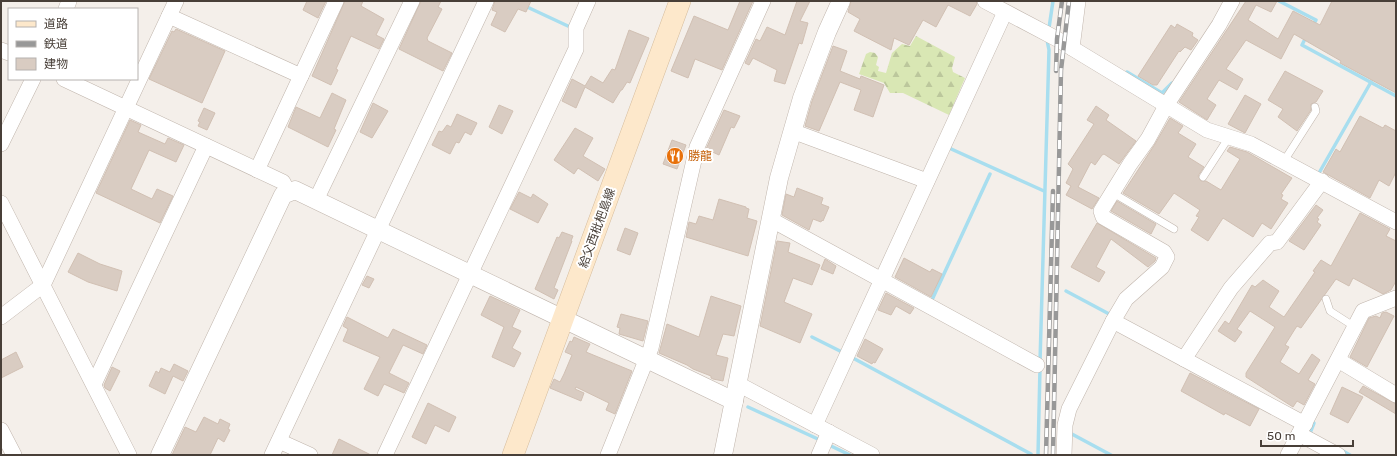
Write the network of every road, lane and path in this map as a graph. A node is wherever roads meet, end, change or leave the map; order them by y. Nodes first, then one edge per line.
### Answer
1 (176, 1) edge
2 (336, 1) edge
3 (412, 1) edge
4 (486, 1) edge
5 (588, 1) edge
6 (680, 1) edge
7 (763, 1) edge
8 (841, 1) edge
9 (985, 1) edge
10 (1078, 1) edge
11 (1232, 1) edge
12 (1005, 12) junction
13 (169, 16) junction
14 (1072, 48) junction
15 (301, 76) junction
16 (33, 80) edge
17 (66, 80) edge
18 (1167, 104) junction
19 (1314, 107) dead end
20 (127, 108) junction
21 (792, 131) junction
22 (1229, 137) junction
23 (1, 144) edge
24 (206, 146) junction
25 (1284, 161) junction
26 (257, 170) junction
27 (1203, 177) dead end
28 (927, 180) junction
29 (1322, 181) junction
30 (288, 192) junction
31 (1113, 193) junction
32 (316, 200) junction
33 (1, 203) edge
34 (770, 219) junction
35 (1396, 222) edge
36 (1174, 229) dead end
37 (379, 230) junction
38 (470, 274) junction
39 (881, 280) junction
40 (43, 285) junction
41 (1396, 298) edge
42 (1326, 299) dead end
43 (1, 317) edge
44 (563, 319) junction
45 (1113, 321) junction
46 (1355, 327) junction
47 (647, 359) junction
48 (1184, 359) junction
49 (1338, 360) junction
50 (1037, 365) dead end
51 (94, 384) junction
52 (736, 392) junction
53 (1396, 395) edge
54 (822, 429) junction
55 (1302, 429) junction
56 (3, 438) edge
57 (279, 441) junction
58 (14, 455) edge
59 (129, 455) edge
60 (160, 455) edge
61 (272, 455) edge
62 (310, 455) edge
63 (385, 455) edge
64 (514, 455) edge
65 (608, 455) edge
66 (723, 455) edge
67 (819, 455) edge
68 (872, 455) edge
69 (1064, 455) edge
70 (1288, 455) edge
71 (1338, 455) edge

1 - 13 street
2 - 15 street
3 - 32 street
4 - 37 street
5 - 38 street
6 - 44 main road, 給父西枇杷島線
7 - 47 street
8 - 21 street
9 - 12 street
10 - 14 street
11 - 18 street
12 - 14 street
12 - 28 street
13 - 15 street
13 - 20 street
14 - 18 street
15 - 26 street
16 - 23 street
17 - 20 street
18 - 22 street
18 - 31 street
19 - 25 lane
20 - 24 street
20 - 40 street
21 - 28 street
21 - 34 street
22 - 25 street
22 - 27 lane
24 - 26 street
24 - 51 street
25 - 29 street
26 - 30 street
28 - 39 street
29 - 35 street
29 - 48 street
30 - 32 street
30 - 60 street
31 - 36 lane
31 - 45 street
32 - 37 street
33 - 40 street
34 - 39 street
34 - 52 street
37 - 38 street
37 - 57 street
38 - 44 street
38 - 63 street
39 - 50 street
39 - 54 street
40 - 43 street
40 - 51 street
41 - 46 street
42 - 46 lane
44 - 47 street
44 - 64 main road, 給父西枇杷島線
45 - 48 street
45 - 69 street
46 - 49 street
47 - 52 street
47 - 65 street
48 - 55 street
49 - 53 street
49 - 55 street
51 - 59 street
52 - 54 street
52 - 66 street
54 - 67 street
54 - 68 street
55 - 70 street
55 - 71 street
56 - 58 street
57 - 61 street
57 - 62 street

